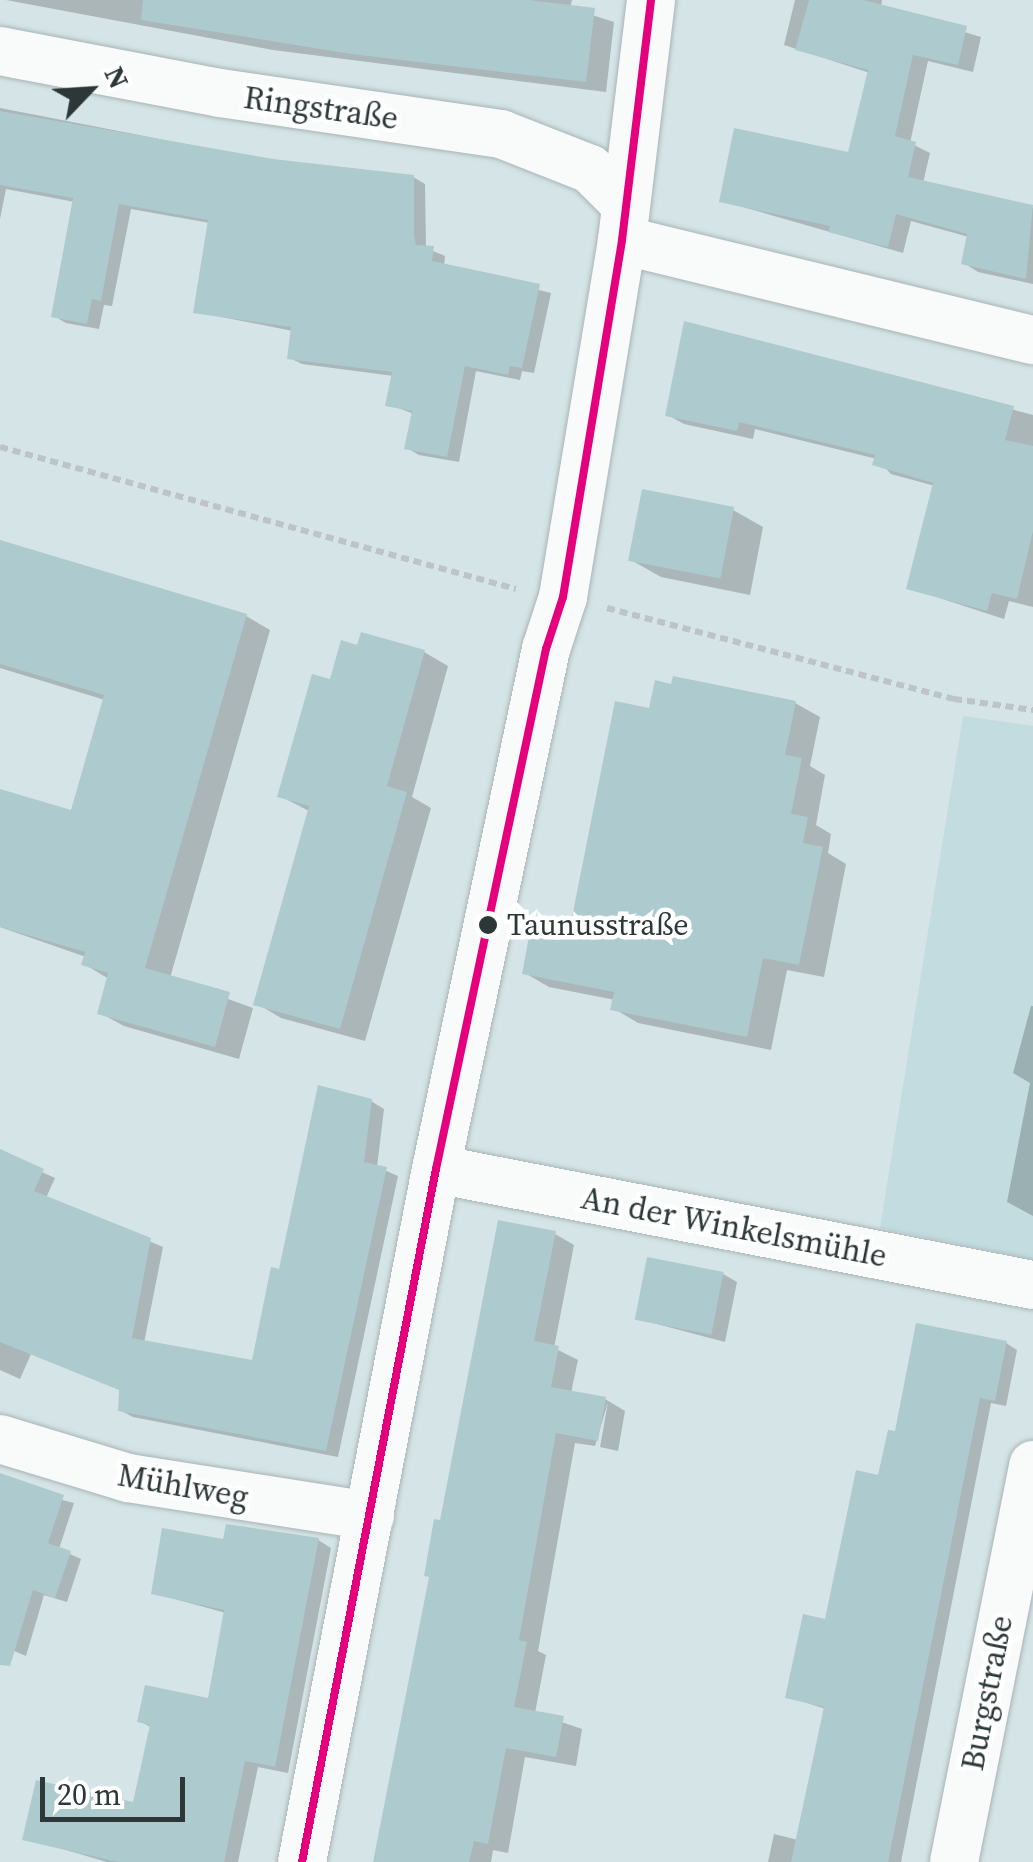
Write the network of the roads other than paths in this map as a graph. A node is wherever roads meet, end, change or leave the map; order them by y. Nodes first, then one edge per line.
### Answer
1 (651, 0) edge
2 (0, 51) edge
3 (624, 222) junction
4 (1033, 340) edge
5 (436, 1168) junction
6 (1033, 1286) edge
7 (0, 1439) edge
8 (1033, 1465) edge
9 (370, 1516) junction
10 (302, 1862) edge
11 (954, 1862) edge

1 - 3 street
2 - 3 street, Ringstraße
3 - 4 street
3 - 5 street
5 - 6 street, An der Winkelsmühle
5 - 9 street
7 - 9 street, Mühlweg
8 - 11 street, Burgstraße
9 - 10 street

